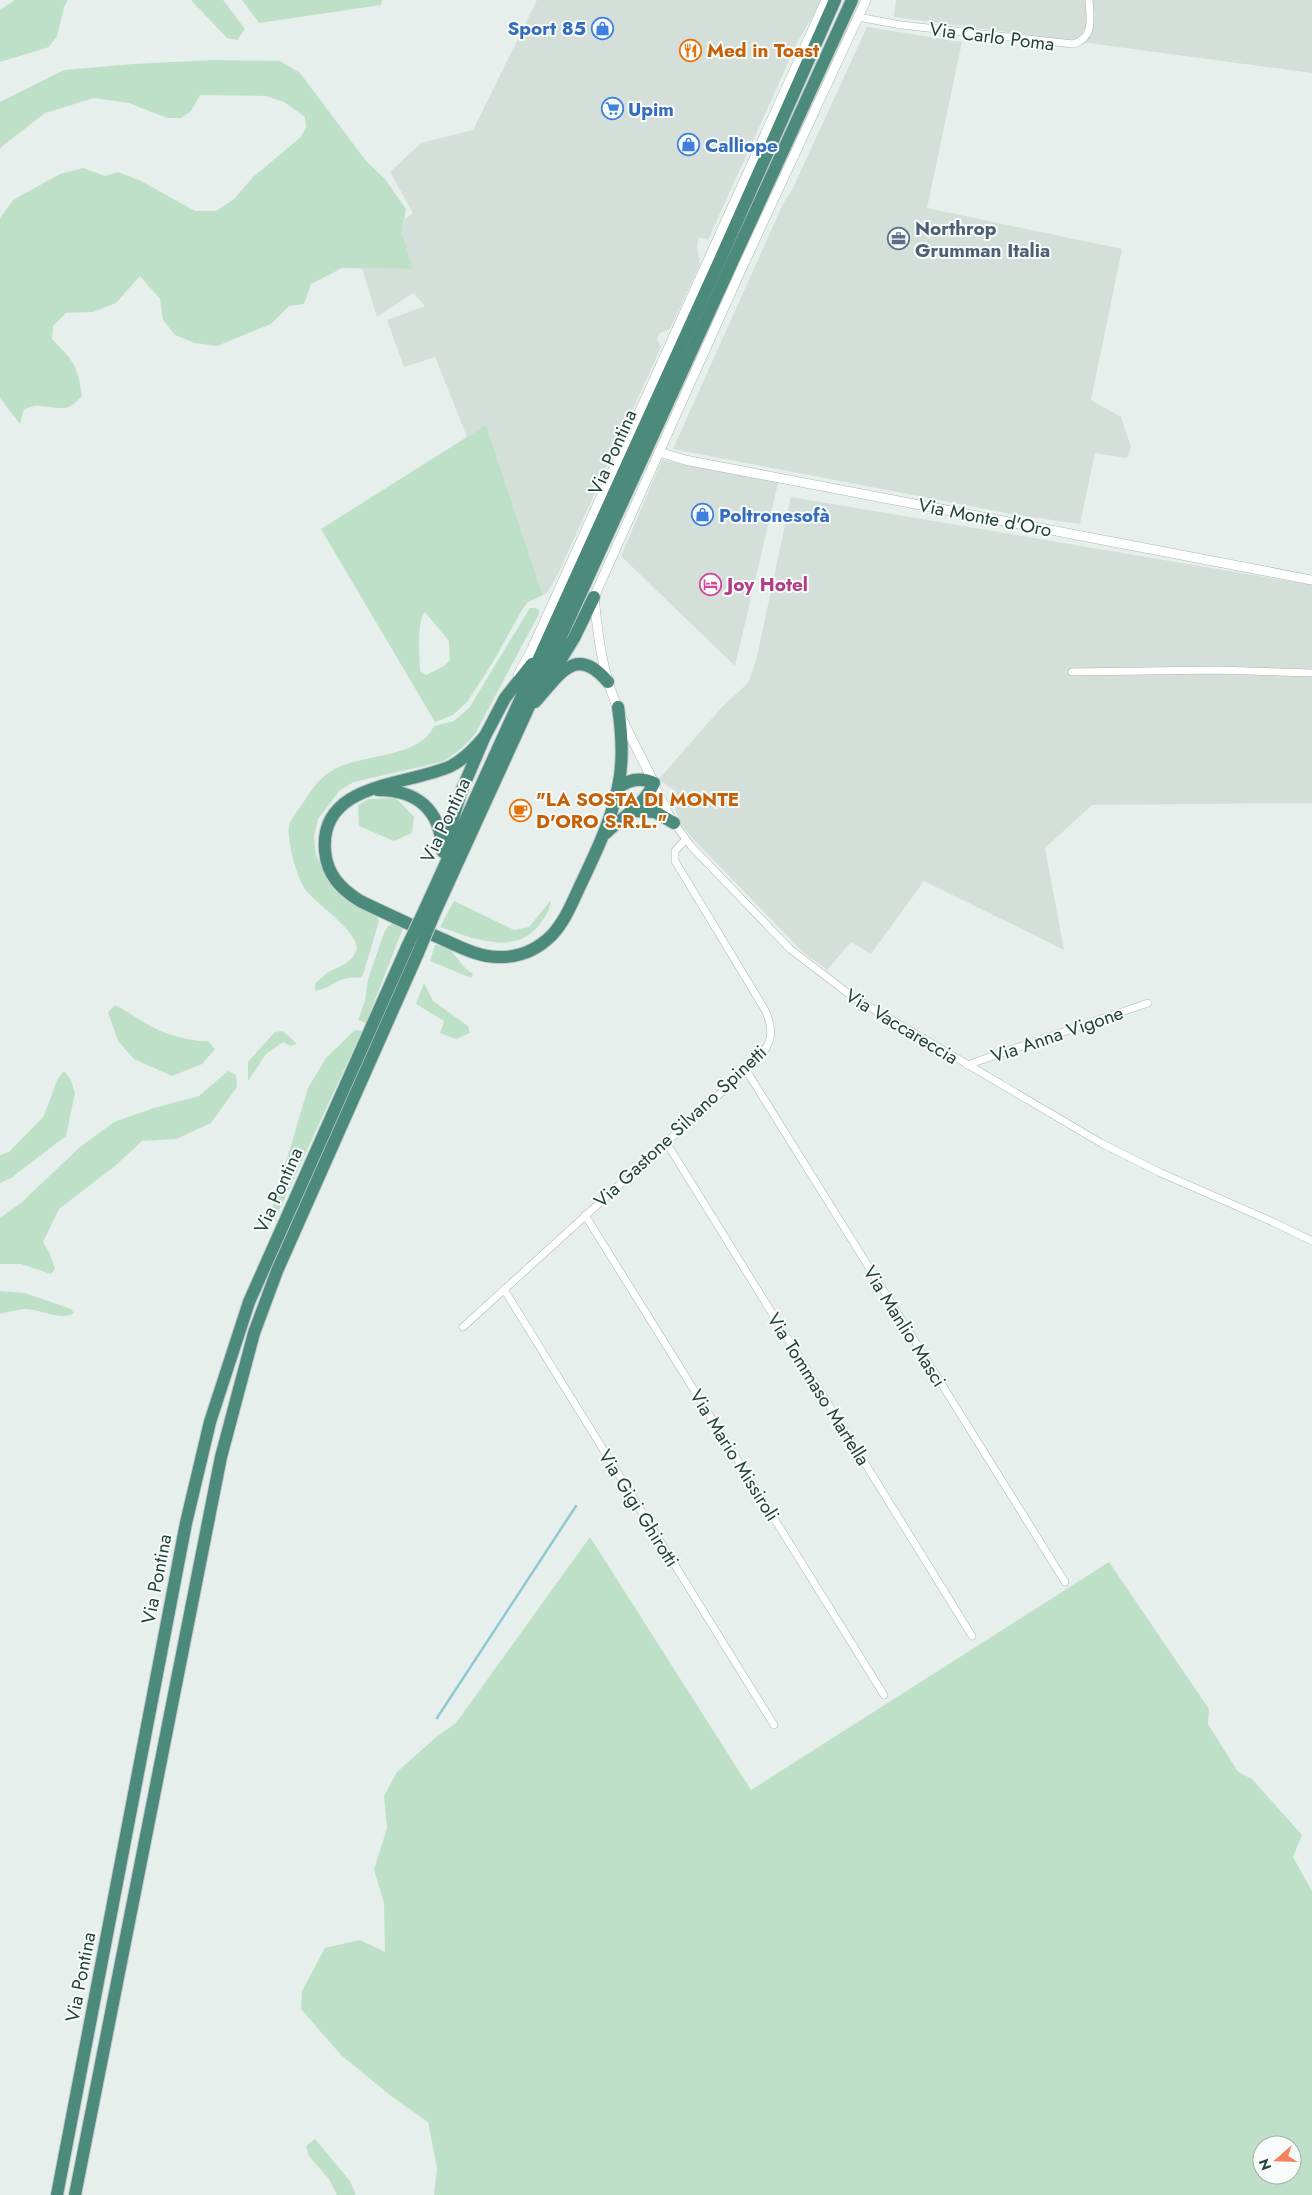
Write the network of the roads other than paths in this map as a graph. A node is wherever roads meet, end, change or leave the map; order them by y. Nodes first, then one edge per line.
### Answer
1 (826, 0) edge
2 (835, 0) edge
3 (852, 0) edge
4 (866, 0) edge
5 (1089, 0) edge
6 (858, 18) junction
7 (659, 452) junction
8 (1312, 580) edge
9 (594, 597) junction
10 (546, 644) junction
11 (1072, 672) dead end
12 (1312, 673) edge
13 (608, 682) junction
14 (505, 698) junction
15 (618, 708) junction
16 (528, 710) junction
17 (485, 736) junction
18 (654, 783) junction
19 (618, 788) junction
20 (368, 790) junction
21 (634, 811) junction
22 (674, 823) junction
23 (604, 835) junction
24 (686, 840) junction
25 (442, 857) junction
26 (430, 910) junction
27 (412, 950) junction
28 (1148, 1002) dead end
29 (966, 1065) junction
30 (746, 1070) junction
31 (666, 1142) junction
32 (585, 1215) junction
33 (1312, 1241) edge
34 (505, 1291) junction
35 (463, 1327) dead end
36 (1065, 1582) dead end
37 (972, 1636) dead end
38 (884, 1695) dead end
39 (774, 1725) dead end
40 (57, 2195) edge
41 (75, 2195) edge

1 - 14 street, Via Pontina
2 - 10 highway, Via Pontina
3 - 16 highway, Via Pontina
4 - 6 street
5 - 6 street, Via Carlo Poma
6 - 7 street
7 - 8 street, Via Monte d'Oro
7 - 9 street
9 - 13 street, Via Vaccareccia
9 - 16 highway
10 - 14 highway
10 - 26 highway, Via Pontina
11 - 12 street
13 - 15 street, Via Vaccareccia
13 - 16 highway
14 - 17 highway
15 - 18 street, Via Vaccareccia
15 - 19 highway
16 - 26 highway, Via Pontina
17 - 20 highway
17 - 25 highway
18 - 19 highway
18 - 21 highway
18 - 22 street, Via Vaccareccia
19 - 23 highway
20 - 23 highway
20 - 25 highway
21 - 22 highway
21 - 23 highway
22 - 24 street, Via Vaccareccia
24 - 29 street, Via Vaccareccia
24 - 30 street, Via Gastone Silvano Spinetti
25 - 26 highway
26 - 27 highway, Via Pontina, bridge
27 - 40 highway, Via Pontina
27 - 41 highway, Via Pontina
28 - 29 street, Via Anna Vigone
29 - 33 street, Via Vaccareccia
30 - 31 street, Via Gastone Silvano Spinetti
30 - 36 street, Via Manlio Masci
31 - 32 street, Via Gastone Silvano Spinetti
31 - 37 street, Via Tommaso Martella
32 - 34 street, Via Gastone Silvano Spinetti
32 - 38 street, Via Mario Missiroli
34 - 35 street, Via Gastone Silvano Spinetti
34 - 39 street, Via Gigi Ghirotti

